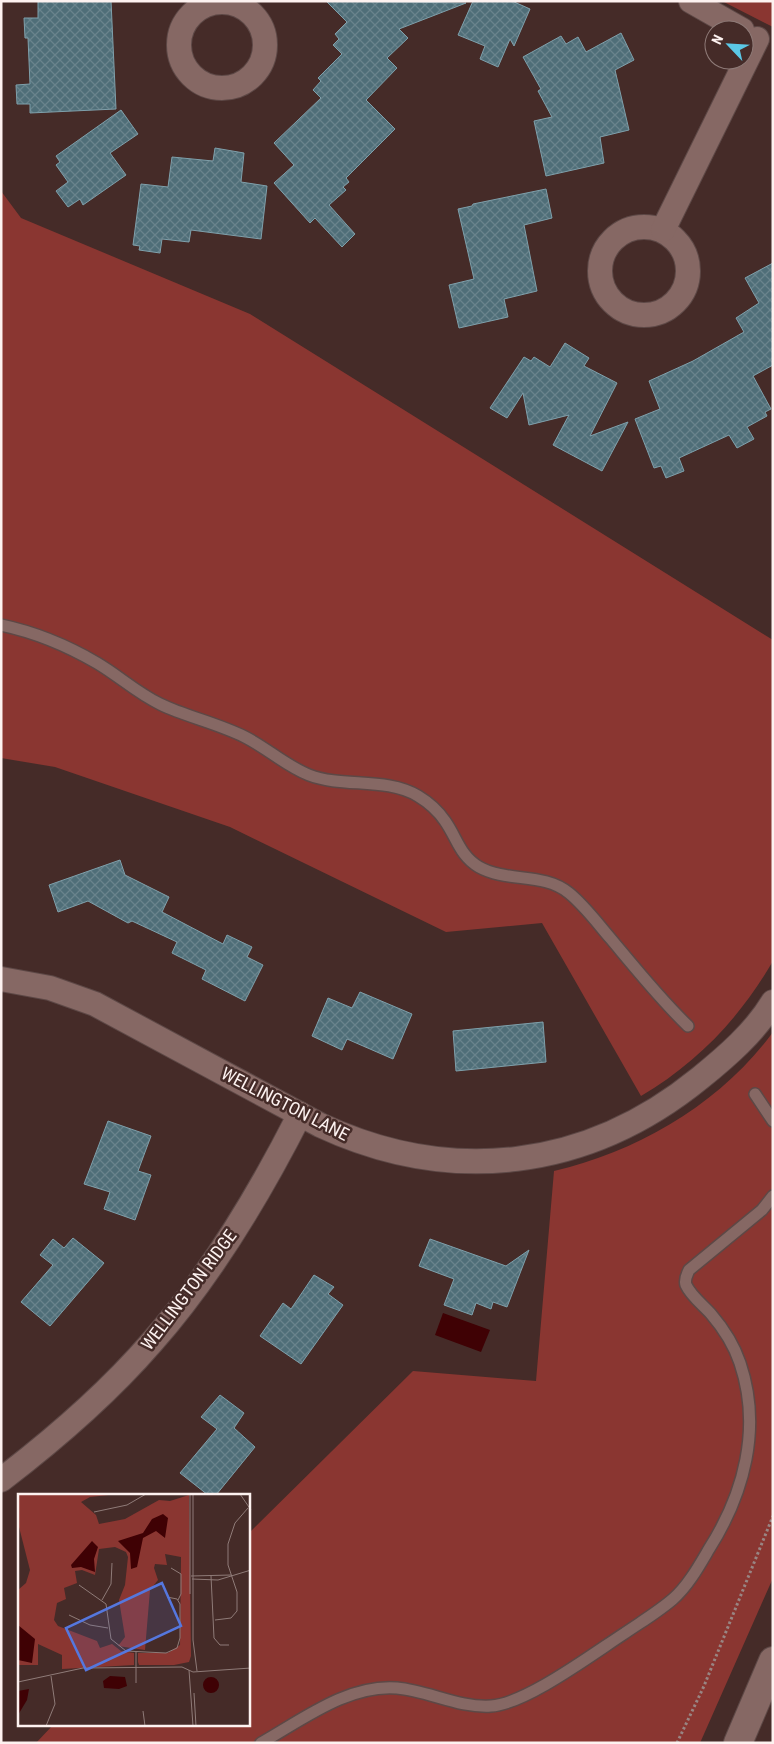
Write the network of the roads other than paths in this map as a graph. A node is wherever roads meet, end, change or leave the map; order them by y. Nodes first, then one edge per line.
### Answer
1 (691, 1) edge
2 (725, 20) edge
3 (738, 70) edge
4 (664, 230) dead end
5 (1, 625) edge
6 (1, 980) edge
7 (773, 1002) edge
8 (688, 1026) dead end
9 (755, 1094) dead end
10 (300, 1114) junction
11 (773, 1121) edge
12 (773, 1196) edge
13 (1, 1480) edge
14 (773, 1661) edge
15 (261, 1743) edge
16 (738, 1743) edge

1 - 2 street
3 - 4 street
5 - 8 lane
6 - 10 street, WELLINGTON LANE
7 - 10 street, WELLINGTON LANE
9 - 11 lane
10 - 13 street, WELLINGTON RIDGE
12 - 15 lane
14 - 16 main road

